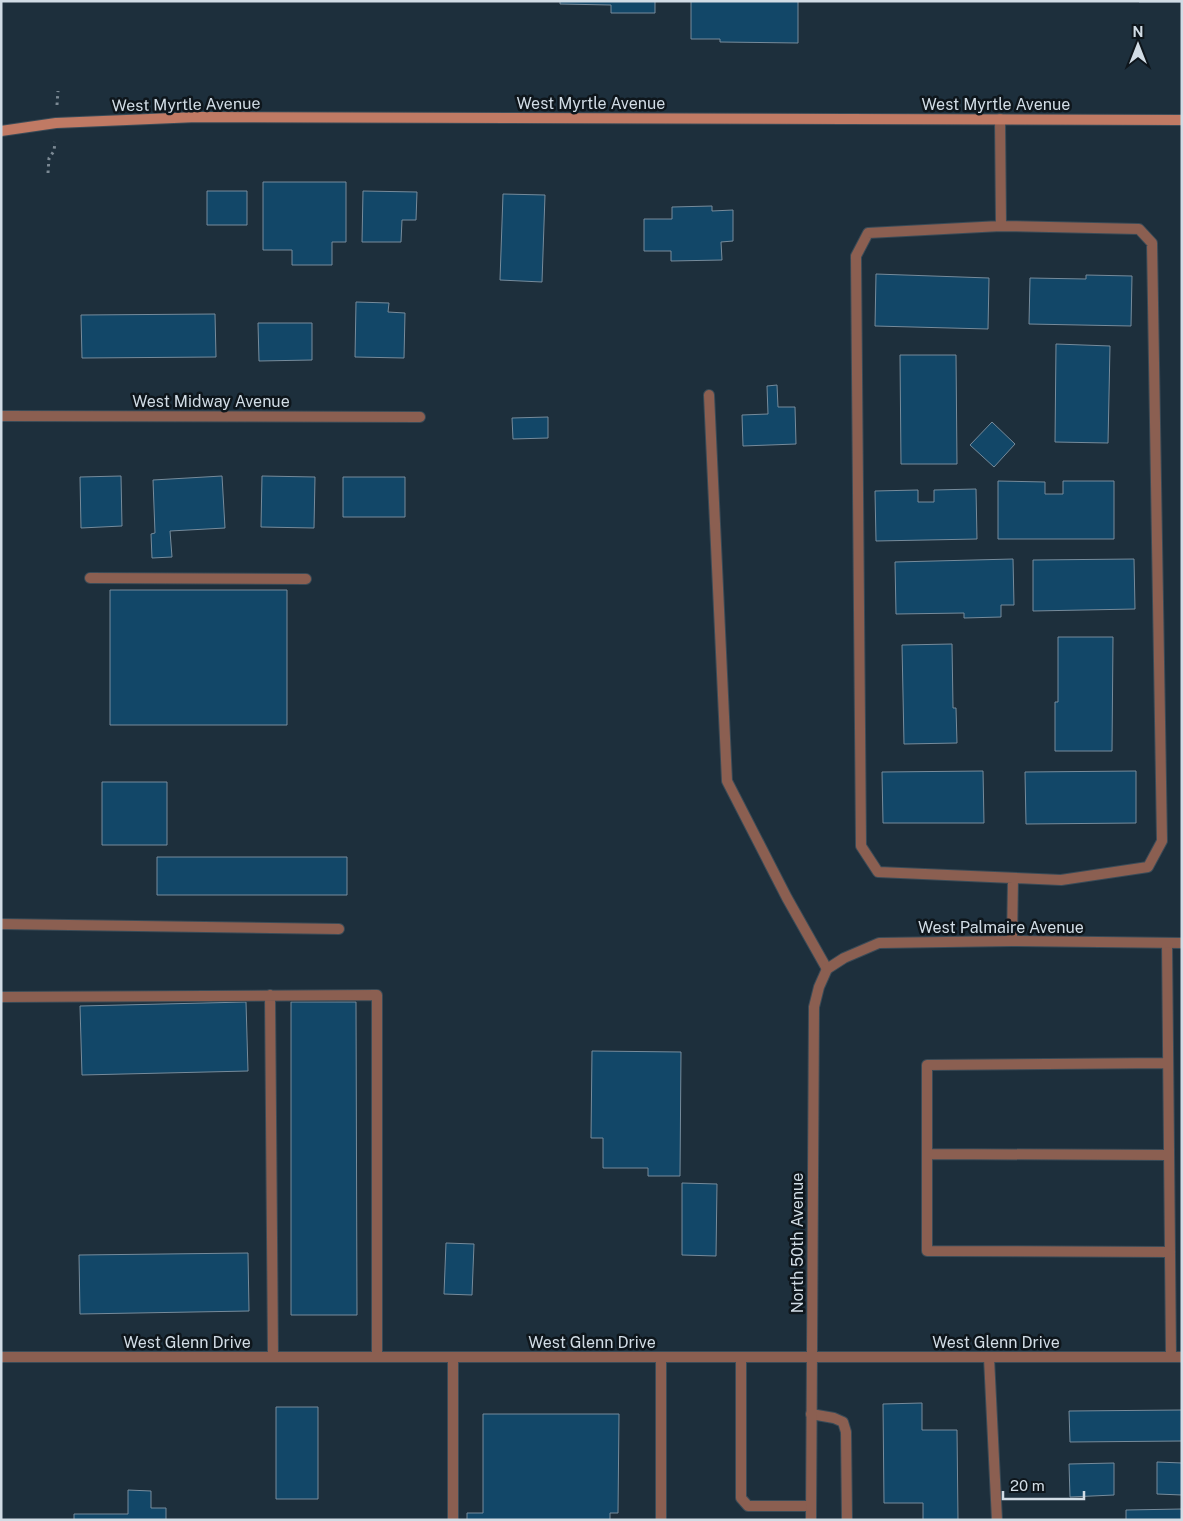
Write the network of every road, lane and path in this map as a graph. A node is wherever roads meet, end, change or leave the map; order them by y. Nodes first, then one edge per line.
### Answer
1 (1000, 119) junction
2 (1182, 120) edge
3 (1, 131) edge
4 (54, 151) dead end
5 (48, 174) dead end
6 (1001, 226) junction
7 (709, 395) dead end
8 (1, 416) edge
9 (420, 417) dead end
10 (90, 578) dead end
11 (306, 579) dead end
12 (1013, 878) junction
13 (1, 924) edge
14 (339, 929) dead end
15 (1012, 941) junction
16 (1167, 943) junction
17 (1182, 943) edge
18 (827, 970) junction
19 (270, 995) junction
20 (1, 997) edge
21 (1168, 1062) junction
22 (926, 1154) junction
23 (1169, 1155) junction
24 (1170, 1252) junction
25 (1, 1357) edge
26 (273, 1357) junction
27 (377, 1357) junction
28 (453, 1357) junction
29 (1176, 1357) edge
30 (662, 1358) junction
31 (741, 1358) junction
32 (811, 1358) junction
33 (990, 1358) junction
34 (811, 1414) junction
35 (811, 1506) junction
36 (453, 1520) edge
37 (661, 1520) edge
38 (811, 1520) edge
39 (848, 1520) edge
40 (997, 1520) edge

1 - 2 street, West Myrtle Avenue
1 - 3 street, West Myrtle Avenue
1 - 6 street
4 - 5 path
6 - 12 street
6 - 12 street
7 - 18 street
8 - 9 street, West Midway Avenue
10 - 11 street
12 - 15 street
13 - 14 street
15 - 16 street, West Palmaire Avenue
15 - 18 street, West Palmaire Avenue
16 - 17 street, West Palmaire Avenue
16 - 21 street
18 - 32 street, North 50th Avenue
19 - 20 street
19 - 26 street
19 - 27 street
21 - 22 street
21 - 23 street
22 - 23 street
22 - 24 street
23 - 24 street
24 - 29 street
25 - 26 street, West Glenn Drive
26 - 27 street, West Glenn Drive
27 - 28 street, West Glenn Drive
28 - 30 street, West Glenn Drive
28 - 36 street
29 - 33 street, West Glenn Drive
30 - 31 street, West Glenn Drive
30 - 37 street
31 - 32 street, West Glenn Drive
31 - 35 street
32 - 33 street, West Glenn Drive
32 - 34 street, North 50th Avenue
33 - 40 street
34 - 35 street, North 50th Avenue
34 - 39 street
35 - 38 street, North 50th Avenue

